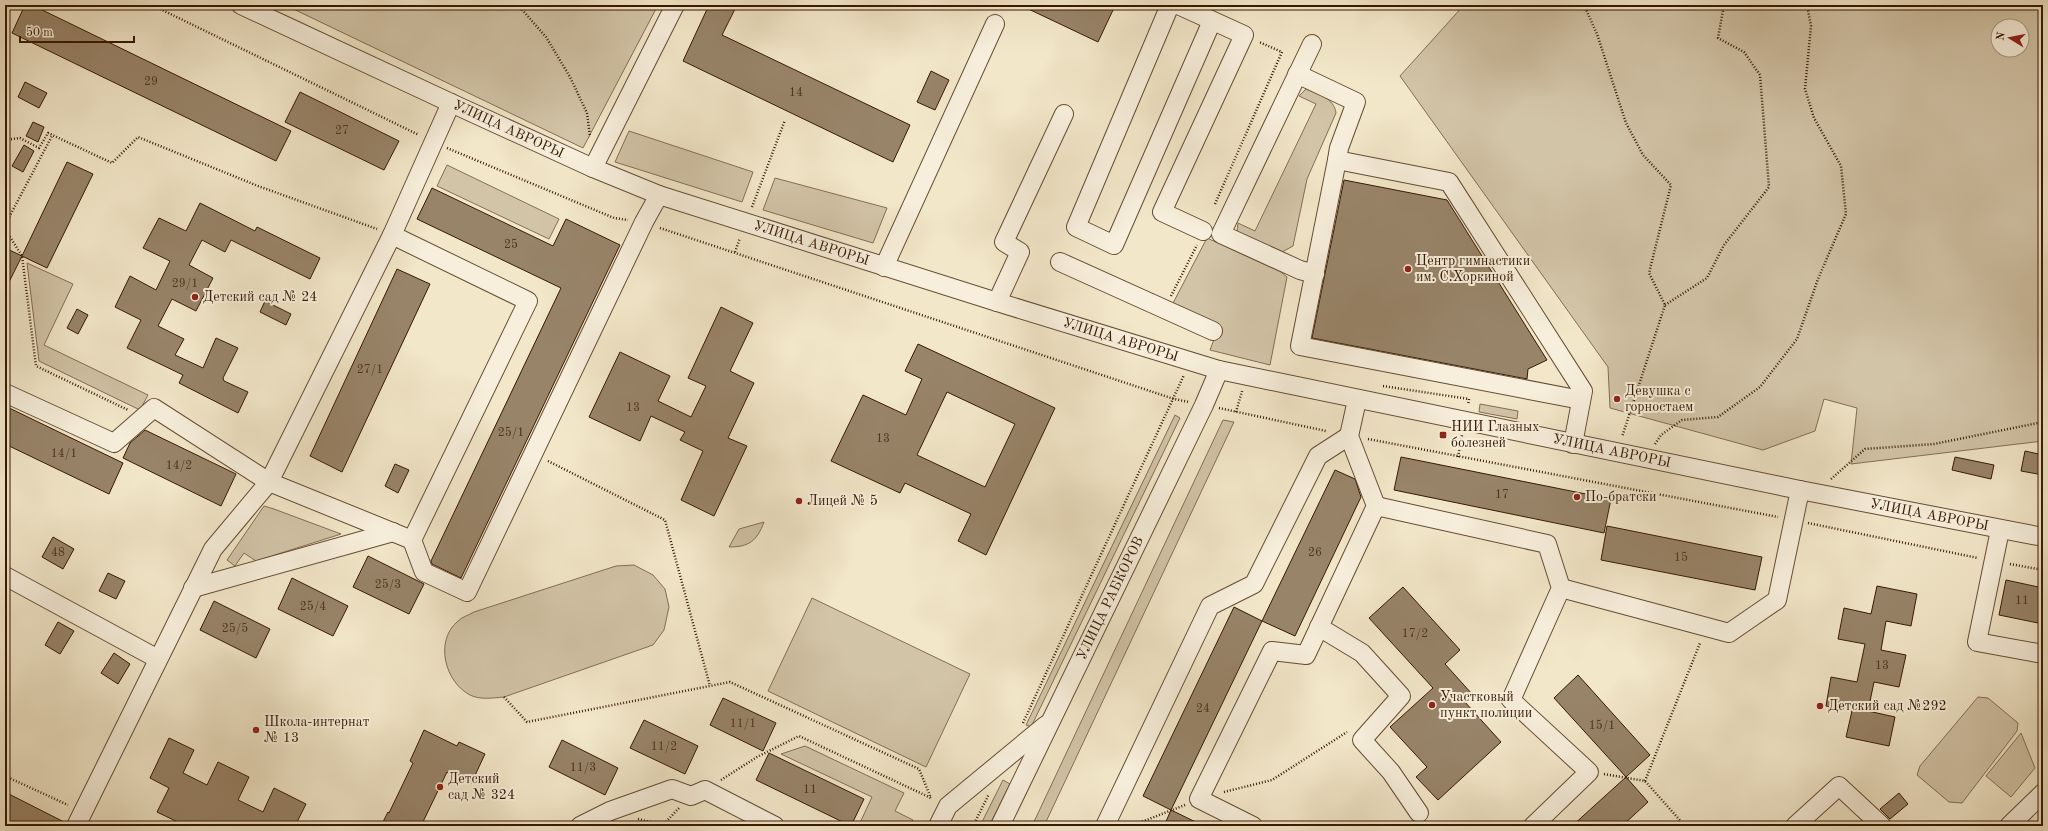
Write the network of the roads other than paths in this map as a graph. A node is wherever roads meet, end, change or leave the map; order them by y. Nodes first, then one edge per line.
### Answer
1 (241, 5) edge
2 (676, 5) edge
3 (1170, 5) edge
4 (1178, 5) edge
5 (1212, 21) junction
6 (995, 24) dead end
7 (1312, 44) dead end
8 (1297, 74) junction
9 (451, 103) junction
10 (1064, 114) dead end
11 (1337, 160) junction
12 (593, 168) junction
13 (659, 195) junction
14 (1203, 232) road end
15 (392, 235) junction
16 (1060, 262) dead end
17 (884, 267) junction
18 (1315, 274) junction
19 (997, 302) junction
20 (1213, 331) dead end
21 (1219, 370) junction
22 (5, 393) edge
23 (1357, 400) junction
24 (1581, 400) junction
25 (1349, 436) junction
26 (1573, 444) junction
27 (269, 482) junction
28 (1800, 490) junction
29 (1376, 506) junction
30 (2000, 530) junction
31 (393, 532) junction
32 (2043, 537) edge
33 (412, 540) junction
34 (5, 576) edge
35 (193, 588) junction
36 (1561, 588) junction
37 (1319, 627) junction
38 (2043, 654) edge
39 (158, 659) junction
40 (1051, 721) junction
41 (2043, 793) edge
42 (1419, 813) dead end
43 (80, 819) edge
44 (580, 826) edge
45 (775, 826) edge
46 (938, 826) edge
47 (1000, 826) edge
48 (1105, 826) edge
49 (1253, 826) edge
50 (1533, 826) edge
51 (1795, 826) edge
52 (1882, 826) edge
53 (2009, 826) edge

1 - 9 street, УЛИЦА АВРОРЫ
2 - 12 street
3 - 5 street
4 - 5 street
5 - 14 street
6 - 17 street
7 - 8 street
8 - 11 street
8 - 18 street
9 - 12 street, УЛИЦА АВРОРЫ
9 - 15 street
10 - 19 street
11 - 18 street
11 - 24 street
12 - 13 street, УЛИЦА АВРОРЫ
13 - 17 street, УЛИЦА АВРОРЫ
13 - 33 street
15 - 27 street
15 - 33 street
16 - 20 street
17 - 19 street, УЛИЦА АВРОРЫ
18 - 24 street
19 - 21 street, УЛИЦА АВРОРЫ
21 - 23 street, УЛИЦА АВРОРЫ
21 - 40 street, УЛИЦА РАБКОРОВ
22 - 27 street
23 - 25 street
23 - 26 street, УЛИЦА АВРОРЫ
24 - 26 street
25 - 29 street
25 - 48 street
26 - 28 street, УЛИЦА АВРОРЫ
27 - 31 street
27 - 35 street
28 - 30 street, УЛИЦА АВРОРЫ
28 - 36 street
29 - 36 street
29 - 37 street
30 - 32 street, УЛИЦА АВРОРЫ
30 - 38 street
31 - 33 street
31 - 35 street
34 - 39 street
35 - 39 street
36 - 50 street
37 - 42 street
37 - 49 street
39 - 43 street
40 - 46 street
40 - 47 street, УЛИЦА РАБКОРОВ
41 - 53 street
44 - 45 street
51 - 52 street

